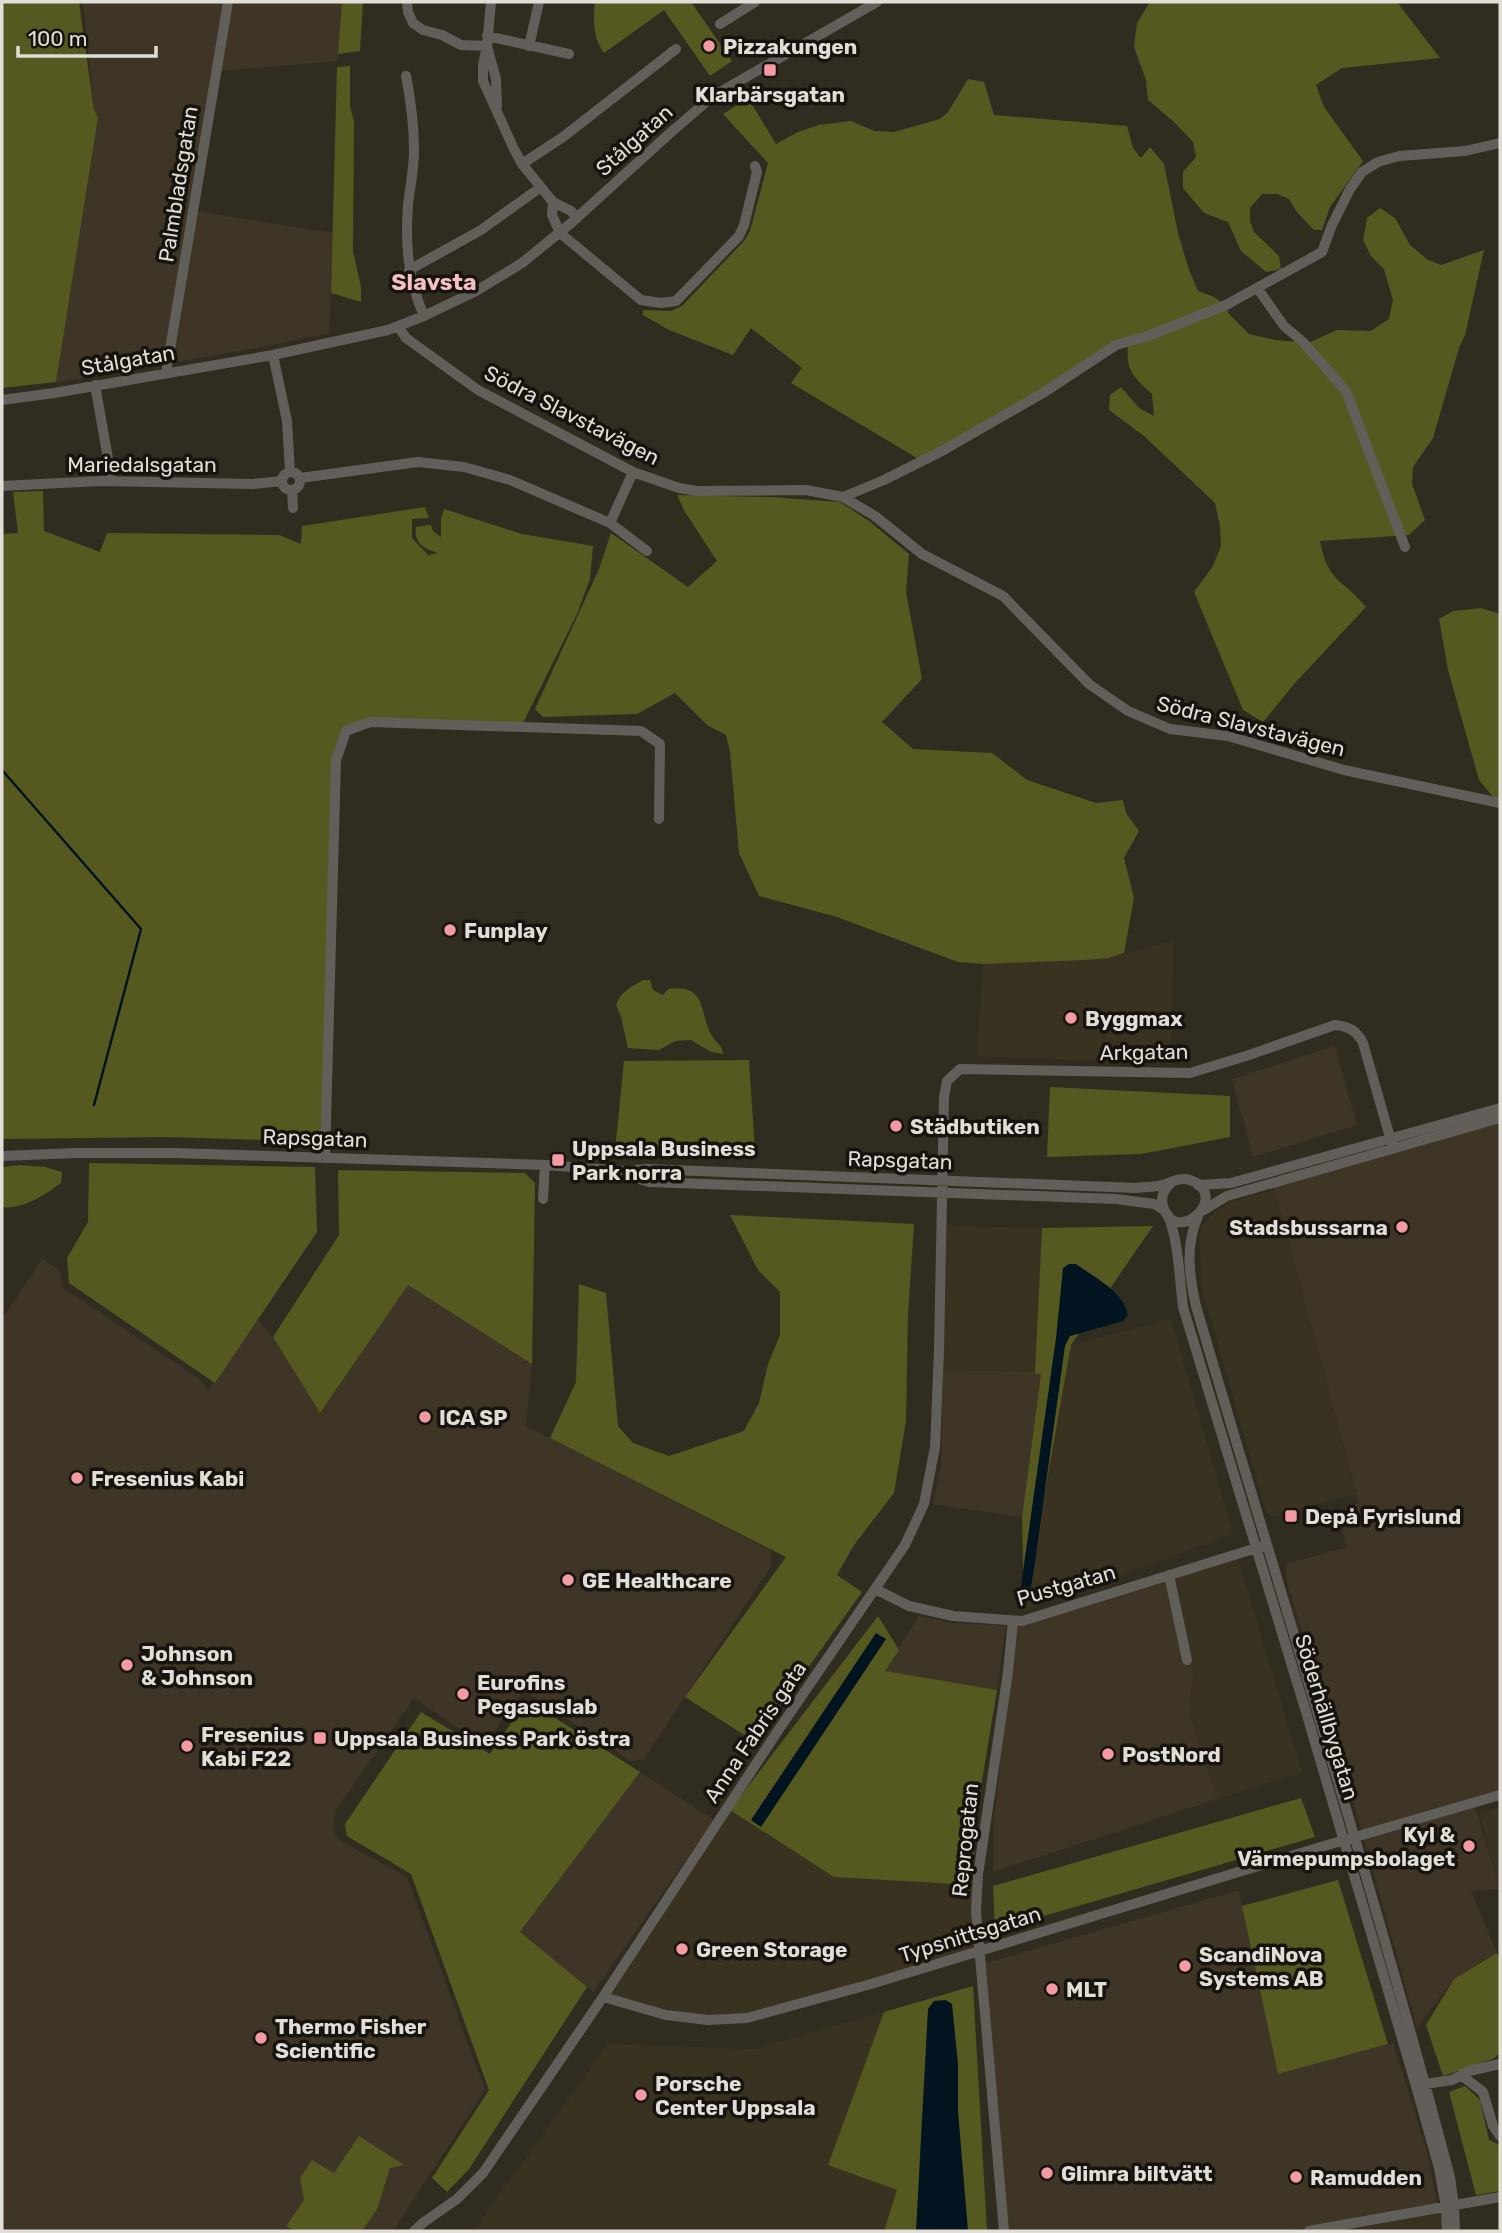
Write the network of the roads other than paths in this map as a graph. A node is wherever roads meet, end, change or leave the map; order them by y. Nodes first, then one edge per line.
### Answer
1 (228, 2) edge
2 (407, 2) edge
3 (491, 2) edge
4 (539, 2) edge
5 (755, 2) edge
6 (877, 2) edge
7 (720, 24) dead end
8 (487, 41) junction
9 (529, 46) junction
10 (676, 49) dead end
11 (569, 54) dead end
12 (406, 76) dead end
13 (1500, 143) edge
14 (522, 164) junction
15 (755, 166) dead end
16 (541, 187) junction
17 (553, 202) junction
18 (577, 218) junction
19 (560, 233) junction
20 (409, 270) junction
21 (1258, 289) junction
22 (424, 316) junction
23 (398, 326) junction
24 (273, 355) junction
25 (166, 373) junction
26 (95, 385) junction
27 (2, 400) edge
28 (633, 472) junction
29 (295, 475) junction
30 (112, 481) junction
31 (282, 481) junction
32 (2, 486) edge
33 (292, 490) junction
34 (843, 497) junction
35 (293, 508) dead end
36 (610, 523) junction
37 (1405, 547) dead end
38 (647, 551) dead end
39 (1500, 803) edge
40 (659, 819) dead end
41 (1500, 1108) edge
42 (1500, 1118) edge
43 (1392, 1144) junction
44 (2, 1156) edge
45 (325, 1158) junction
46 (545, 1166) junction
47 (1172, 1182) junction
48 (1198, 1185) junction
49 (942, 1186) junction
50 (543, 1199) dead end
51 (1166, 1212) junction
52 (1200, 1213) junction
53 (1261, 1547) junction
54 (1169, 1575) junction
55 (875, 1589) junction
56 (1013, 1621) junction
57 (1187, 1660) dead end
58 (1500, 1795) edge
59 (1350, 1839) junction
60 (978, 1951) junction
61 (603, 1997) junction
62 (1500, 2064) edge
63 (1461, 2075) junction
64 (1421, 2085) junction
65 (1500, 2136) edge
66 (1500, 2197) edge
67 (1450, 2206) junction
68 (414, 2231) edge
69 (1004, 2231) edge
70 (1309, 2231) edge
71 (1447, 2231) edge
72 (1455, 2231) edge

1 - 25 street, Palmbladsgatan
2 - 8 street
3 - 8 street
4 - 9 street
5 - 7 street
6 - 18 street, Stålgatan
8 - 9 street
8 - 14 street
9 - 11 street
10 - 14 street
12 - 20 street
13 - 21 street
14 - 16 street
15 - 19 street
16 - 17 street
16 - 20 street
17 - 18 street
17 - 19 street
18 - 19 street, Stålgatan
19 - 22 street, Stålgatan
20 - 22 street
21 - 34 street
21 - 37 street
22 - 23 street, Stålgatan
23 - 24 street, Stålgatan
23 - 28 street, Södra Slavstavägen
24 - 25 street, Stålgatan
24 - 29 street
25 - 26 street, Stålgatan
26 - 27 street, Stålgatan
26 - 30 street
28 - 34 street, Södra Slavstavägen
28 - 36 street
29 - 31 street
29 - 33 street
29 - 36 street
30 - 31 street, Mariedalsgatan
30 - 32 street, Mariedalsgatan
31 - 33 street
33 - 35 street
34 - 39 street, Södra Slavstavägen
36 - 38 street
40 - 45 street
41 - 43 street
42 - 43 street
43 - 48 street
43 - 49 street, Arkgatan
43 - 52 street
44 - 45 street, Rapsgatan
45 - 46 street, Rapsgatan
46 - 49 street, Rapsgatan
46 - 50 street
47 - 48 street
47 - 49 street, Rapsgatan
47 - 51 street
48 - 52 street
49 - 51 street, Rapsgatan
49 - 55 street, Anna Fabris gata
51 - 52 street
51 - 53 street, Söderhällbygatan
52 - 53 street, Söderhällbygatan
53 - 54 street, Pustgatan
53 - 59 street, Söderhällbygatan
54 - 56 street, Pustgatan
54 - 57 street
55 - 56 street, Pustgatan
55 - 61 street, Anna Fabris gata
56 - 60 street, Reprogatan
58 - 59 street, Typsnittsgatan
59 - 60 street, Typsnittsgatan
59 - 64 street, Söderhällbygatan
60 - 61 street, Typsnittsgatan
60 - 69 street, Reprogatan
61 - 68 street, Anna Fabris gata
62 - 63 street
63 - 64 street
63 - 65 street
64 - 67 street, Söderhällbygatan
66 - 67 street
67 - 70 street
67 - 71 street, Söderhällbygatan
67 - 72 street, Söderhällbygatan

